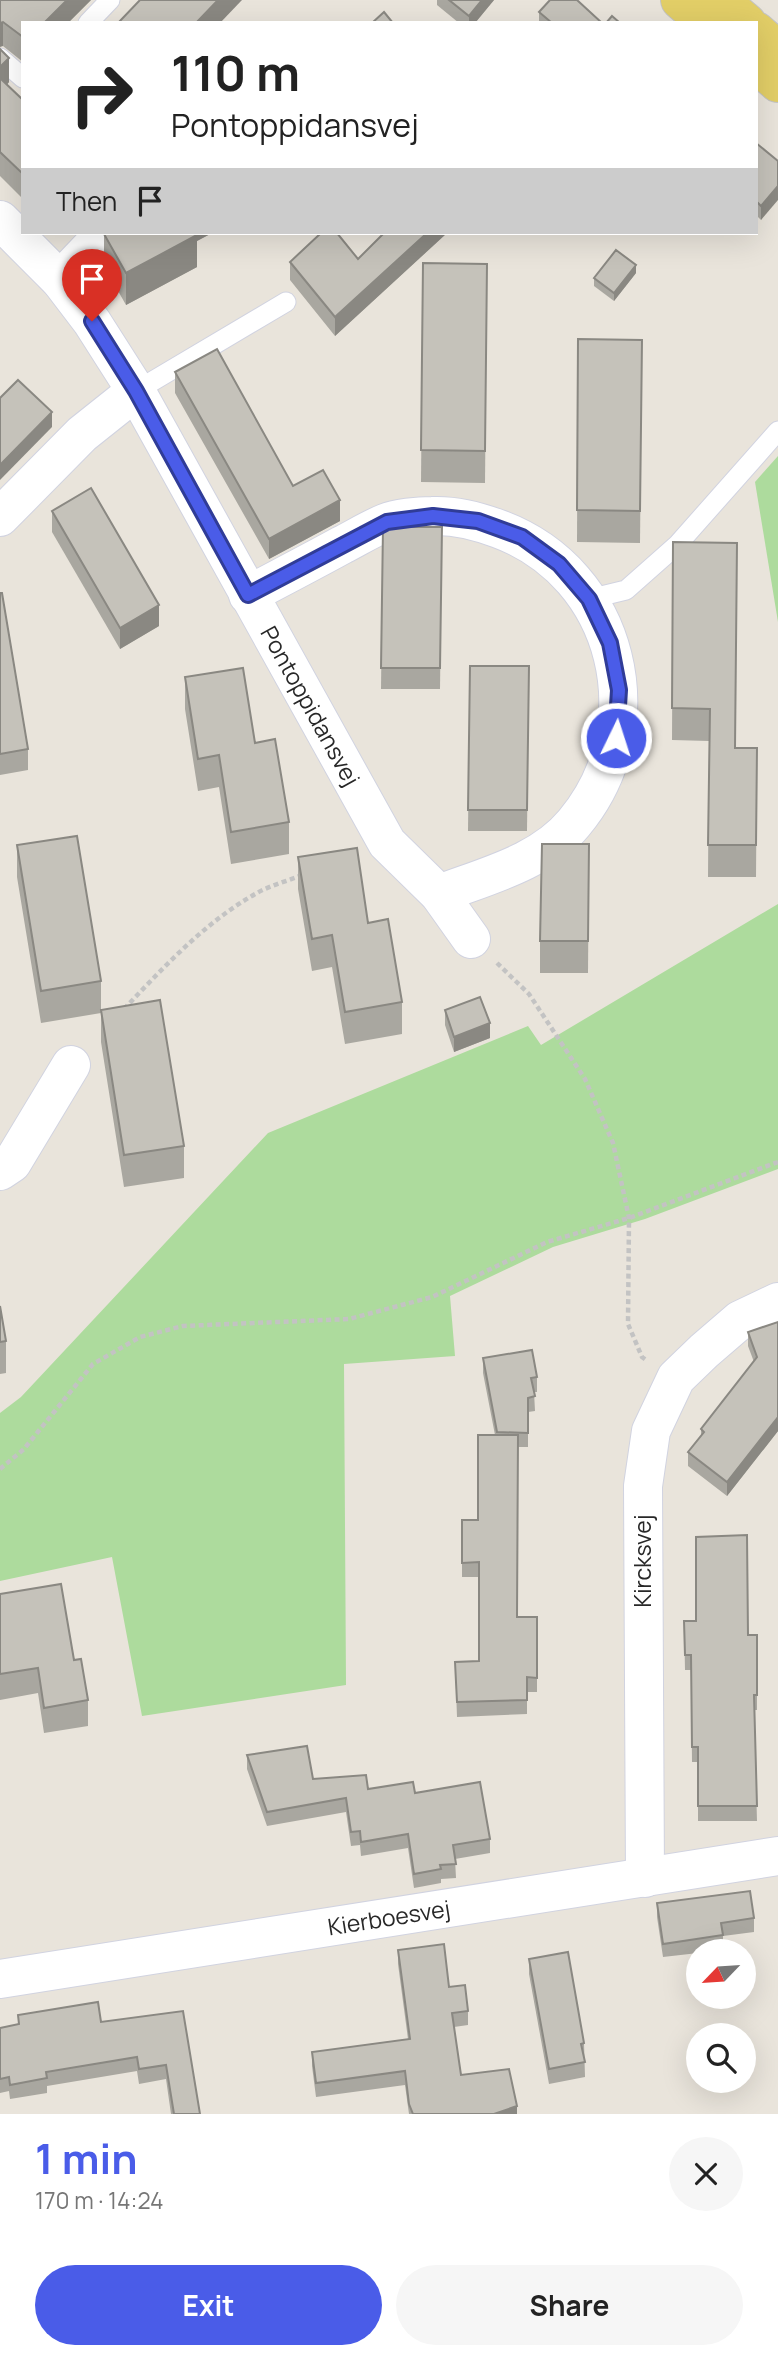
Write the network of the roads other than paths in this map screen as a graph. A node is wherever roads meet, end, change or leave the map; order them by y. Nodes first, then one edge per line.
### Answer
1 (110, 0) edge
2 (680, 0) edge
3 (720, 0) edge
4 (90, 21) edge
5 (705, 21) edge
6 (745, 21) edge
7 (758, 33) edge
8 (778, 50) edge
9 (0, 58) edge
10 (758, 66) edge
11 (21, 76) edge
12 (778, 83) edge
13 (0, 220) edge
14 (103, 235) edge
15 (60, 280) junction
16 (286, 302) dead end
17 (136, 391) junction
18 (778, 431) edge
19 (0, 517) edge
20 (248, 595) junction
21 (589, 599) junction
22 (439, 894) junction
23 (471, 939) road end
24 (71, 1065) dead end
25 (0, 1171) edge
26 (778, 1302) edge
27 (778, 1856) edge
28 (645, 1878) junction
29 (0, 1979) edge

1 - 4 lane
2 - 5 main road
3 - 6 main road
7 - 8 main road
9 - 11 lane
10 - 12 main road
13 - 15 street, Pontoppidansvej
14 - 15 street
15 - 17 street, Pontoppidansvej
16 - 17 lane
17 - 19 street
17 - 20 street, Pontoppidansvej
18 - 21 lane
20 - 21 street
20 - 22 street, Pontoppidansvej
21 - 22 street
22 - 23 street, Pontoppidansvej
24 - 25 street
26 - 28 street, Kircksvej
27 - 28 street, Kierboesvej
28 - 29 street, Kierboesvej

